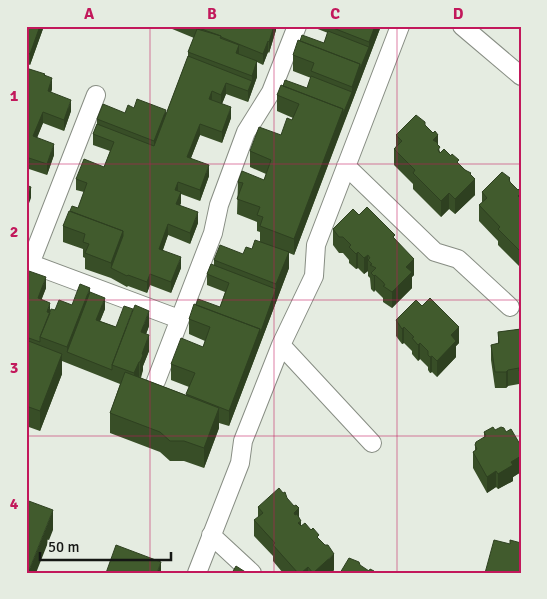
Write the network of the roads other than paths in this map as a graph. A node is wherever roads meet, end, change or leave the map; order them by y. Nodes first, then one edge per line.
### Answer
1 (297, 26) edge
2 (400, 26) edge
3 (462, 26) edge
4 (521, 76) edge
5 (96, 95) dead end
6 (346, 166) junction
7 (28, 263) edge
8 (510, 306) dead end
9 (179, 319) junction
10 (281, 344) junction
11 (156, 381) dead end
12 (372, 443) dead end
13 (211, 535) junction
14 (197, 573) edge
15 (252, 573) edge

1 - 9 street
2 - 6 street
3 - 4 street
5 - 7 street
6 - 8 street
6 - 10 street
7 - 9 street
9 - 11 street
10 - 12 street
10 - 13 street
13 - 14 street
13 - 15 street

